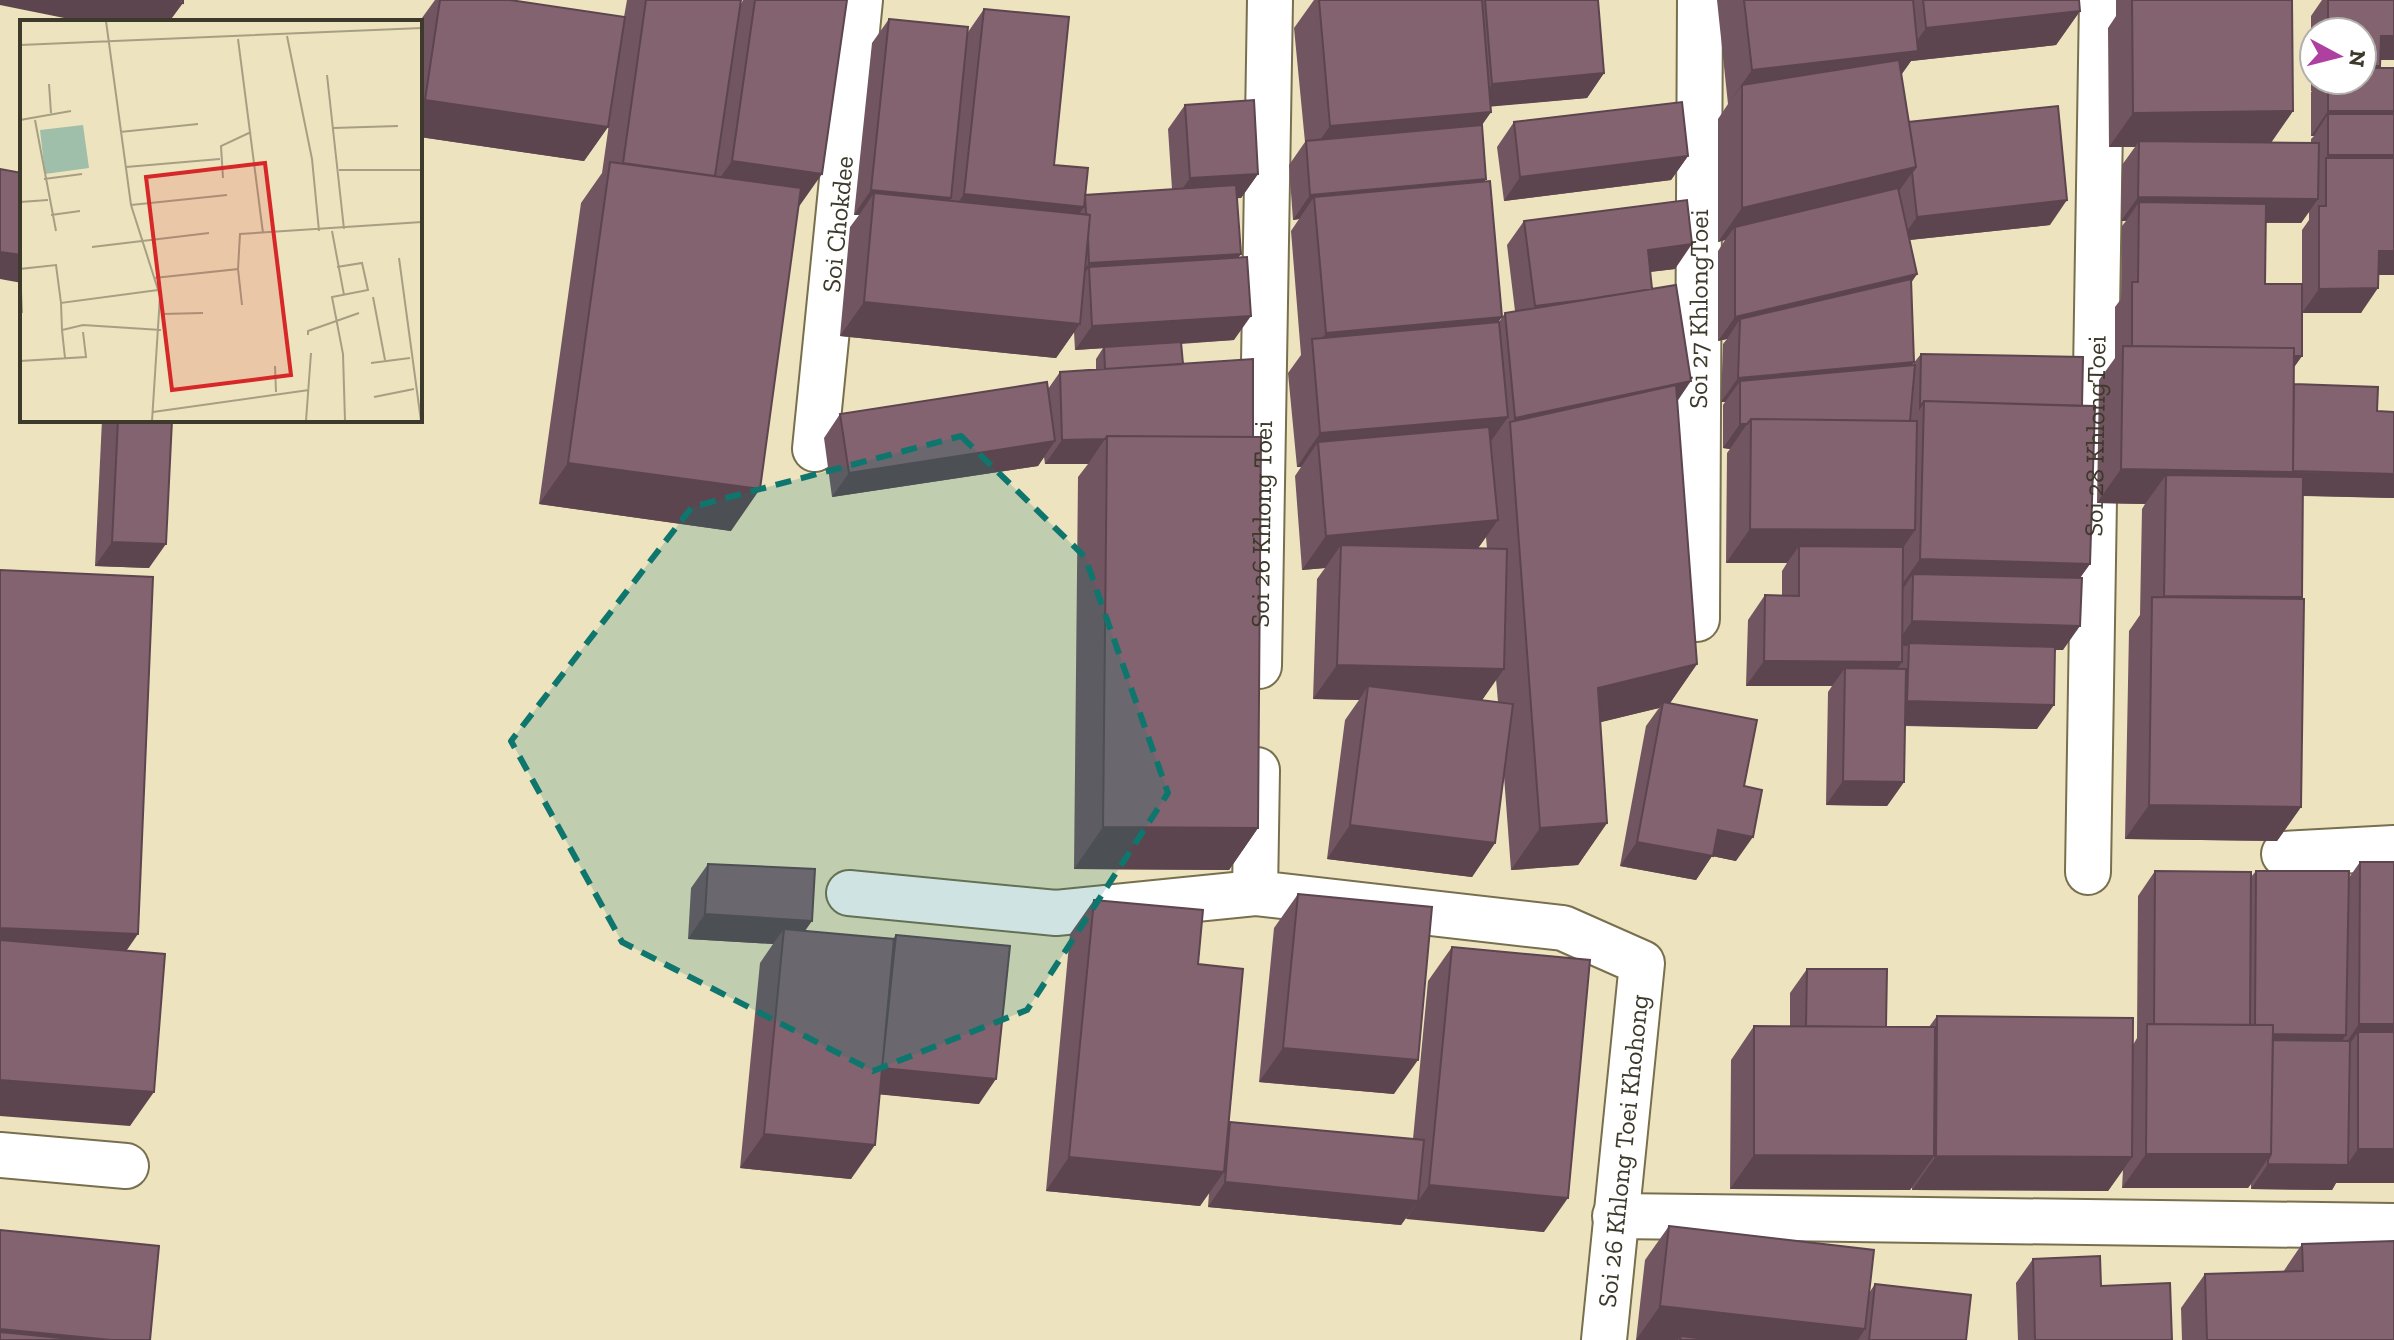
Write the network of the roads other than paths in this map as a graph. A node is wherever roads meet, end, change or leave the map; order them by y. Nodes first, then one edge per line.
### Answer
1 (860, 0) edge
2 (1270, 0) edge
3 (1700, 0) edge
4 (2102, 0) edge
5 (815, 449) dead end
6 (1697, 619) edge
7 (2394, 848) edge
8 (2284, 854) dead end
9 (2088, 872) dead end
10 (849, 893) dead end
11 (1255, 893) junction
12 (0, 1155) edge
13 (126, 1166) dead end
14 (1615, 1216) junction
15 (2394, 1226) edge
16 (1604, 1340) edge

1 - 5 street, Soi Chokdee
2 - 11 street, Soi 26 Khlong Toei
3 - 6 street, Soi 27 KhlongToei
4 - 9 street, Soi 28 KhlongToei
7 - 8 street
10 - 11 street
11 - 14 street, Soi 26 Khlong Toei Khohong
12 - 13 street
14 - 15 street
14 - 16 street, Soi 26 Khlong Toei Khohong

